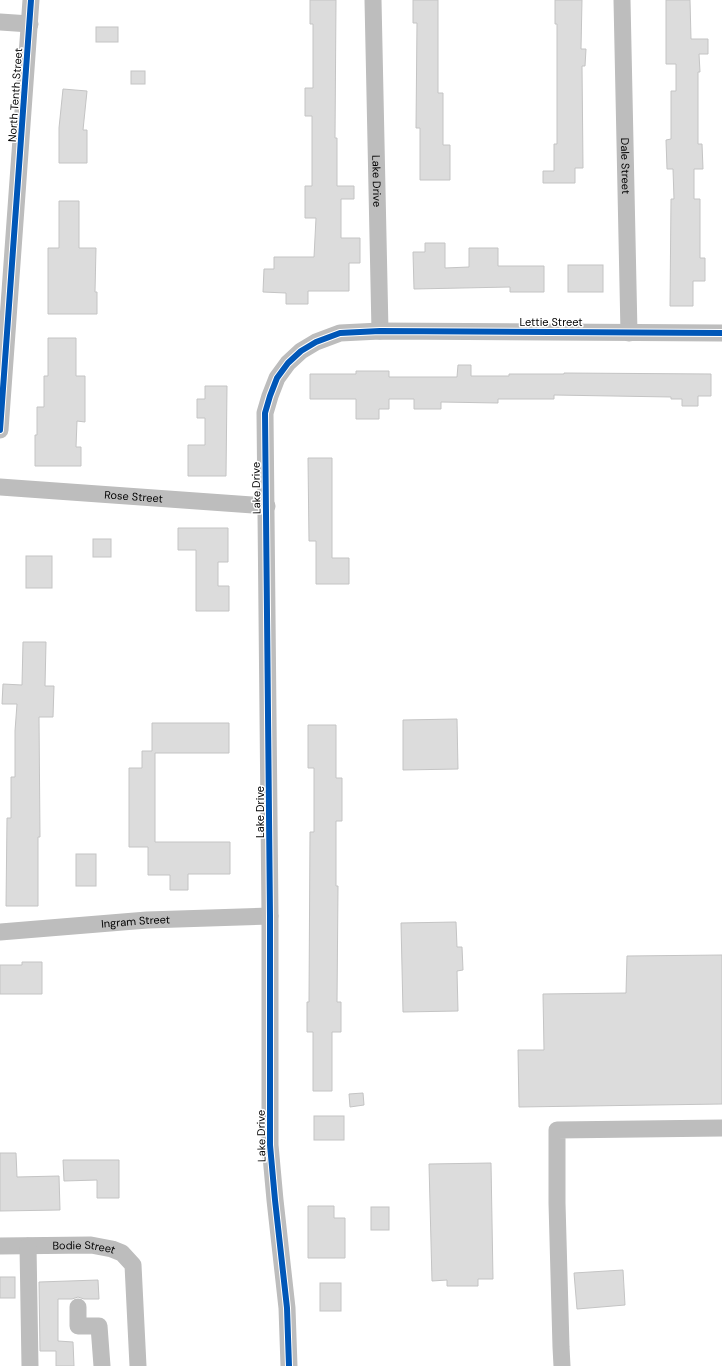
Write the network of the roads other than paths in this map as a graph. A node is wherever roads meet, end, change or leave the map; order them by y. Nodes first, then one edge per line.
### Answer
1 (31, 0) edge
2 (373, 0) edge
3 (622, 0) edge
4 (0, 22) edge
5 (30, 24) junction
6 (380, 331) junction
7 (629, 332) junction
8 (722, 333) edge
9 (0, 430) edge
10 (0, 487) edge
11 (267, 506) junction
12 (270, 916) junction
13 (0, 932) edge
14 (722, 1128) edge
15 (0, 1246) edge
16 (28, 1246) junction
17 (78, 1307) dead end
18 (30, 1366) edge
19 (102, 1366) edge
20 (138, 1366) edge
21 (289, 1366) edge
22 (562, 1366) edge

1 - 5 street, North Tenth Street
2 - 6 street, Lake Drive
3 - 7 street, Dale Street
4 - 5 street
5 - 9 street, North Tenth Street
6 - 7 street, Lettie Street
6 - 11 street, Lake Drive
7 - 8 street, Lettie Street
10 - 11 street, Rose Street
11 - 12 street, Lake Drive
12 - 13 street, Ingram Street
12 - 21 street, Lake Drive
14 - 22 street
15 - 16 street, Bodie Street
16 - 18 street
16 - 20 street, Bodie Street
17 - 19 street

